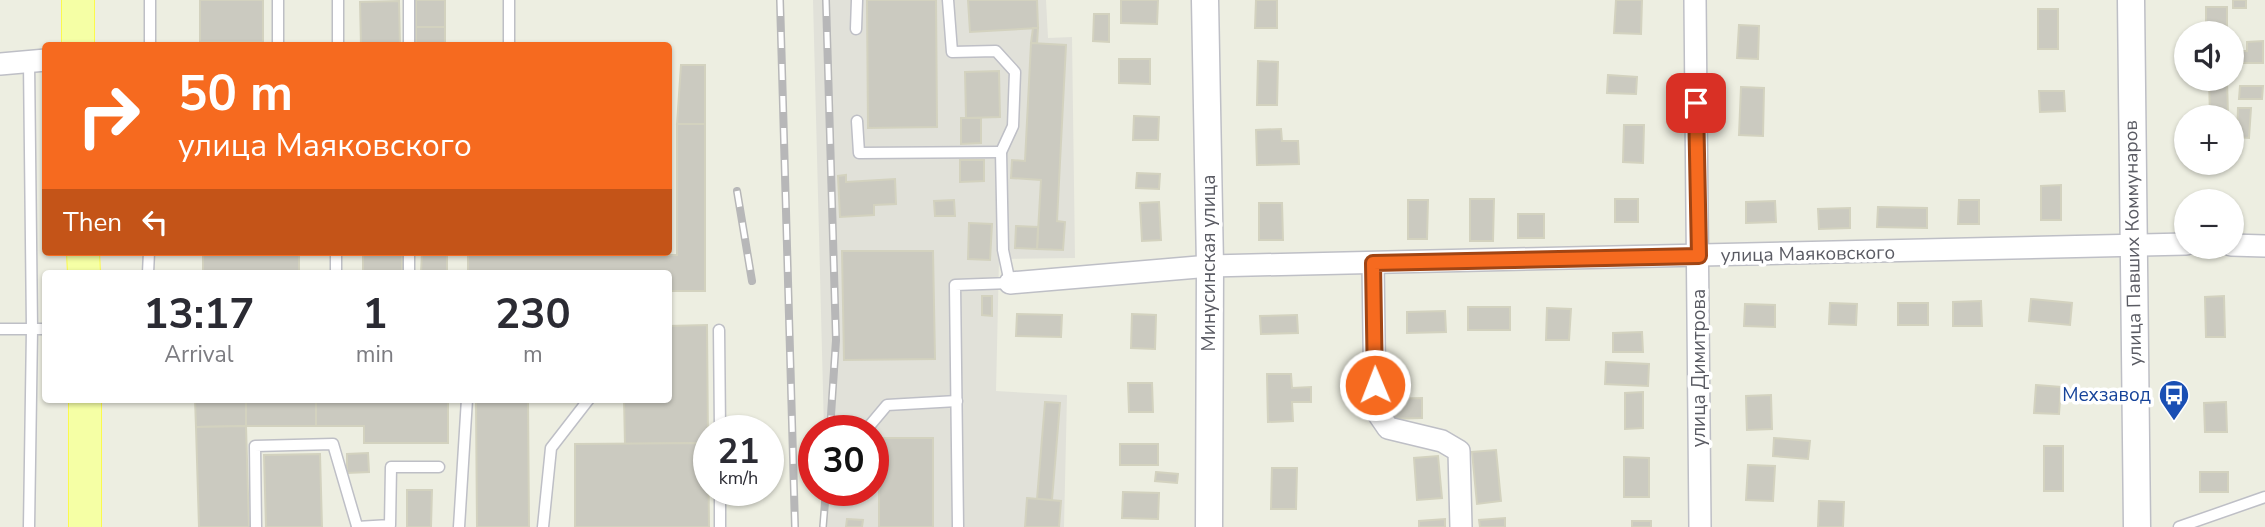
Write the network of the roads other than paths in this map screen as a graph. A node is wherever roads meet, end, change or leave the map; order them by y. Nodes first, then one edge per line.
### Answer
1 (78, 0) edge
2 (150, 0) edge
3 (278, 0) edge
4 (338, 0) edge
5 (409, 0) edge
6 (509, 0) edge
7 (857, 0) edge
8 (948, 0) edge
9 (1205, 0) edge
10 (1695, 0) edge
11 (2131, 0) edge
12 (856, 29) dead end
13 (78, 42) edge
14 (150, 42) edge
15 (278, 42) edge
16 (338, 42) edge
17 (409, 42) edge
18 (509, 42) edge
19 (37, 61) edge
20 (0, 64) edge
21 (857, 121) dead end
22 (1001, 152) junction
23 (2174, 245) edge
24 (2244, 245) edge
25 (2265, 246) edge
26 (2132, 247) junction
27 (1699, 256) junction
28 (1373, 263) junction
29 (1210, 266) junction
30 (1010, 282) junction
31 (0, 329) edge
32 (32, 329) junction
33 (42, 329) edge
34 (719, 330) dead end
35 (957, 401) junction
36 (85, 403) edge
37 (467, 403) edge
38 (586, 403) edge
39 (720, 415) edge
40 (879, 415) edge
41 (439, 467) dead end
42 (2265, 497) edge
43 (720, 506) edge
44 (357, 526) edge
45 (29, 527) edge
46 (85, 527) edge
47 (257, 527) edge
48 (459, 527) edge
49 (543, 527) edge
50 (720, 527) edge
51 (958, 527) edge
52 (1209, 527) edge
53 (1461, 527) edge
54 (1700, 527) edge
55 (2137, 527) edge
56 (2179, 527) edge

1 - 13 main road
2 - 14 lane
3 - 15 lane
4 - 16 lane
5 - 17 lane
6 - 18 lane
7 - 12 lane
8 - 22 lane
9 - 29 street, Минусинская улица
10 - 27 street, улица Димитрова
11 - 26 street, улица Павших Коммунаров
19 - 20 street
19 - 32 lane
21 - 22 lane
22 - 30 lane
23 - 26 street, улица Маяковского
24 - 25 street
26 - 27 street, улица Маяковского
26 - 55 street, улица Павших Коммунаров
27 - 28 street, улица Маяковского
27 - 54 street, улица Димитрова
28 - 29 street, улица Маяковского
28 - 53 street
29 - 30 street, улица Маяковского
29 - 52 street, Минусинская улица
30 - 35 lane
31 - 32 lane
32 - 33 lane
32 - 45 lane
34 - 39 lane
35 - 40 lane
35 - 51 lane
36 - 46 main road
37 - 48 lane
38 - 49 lane
41 - 44 lane
42 - 56 lane
43 - 50 lane
44 - 47 lane

